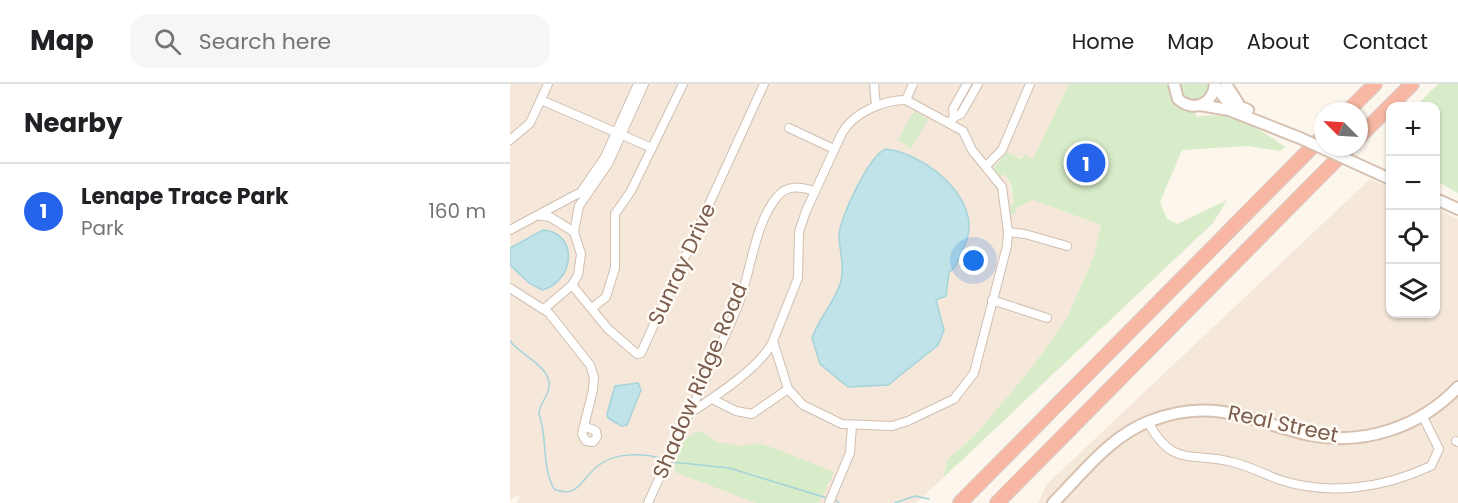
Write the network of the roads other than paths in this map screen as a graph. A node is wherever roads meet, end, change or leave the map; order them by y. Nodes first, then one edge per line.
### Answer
1 (548, 84) edge
2 (638, 84) edge
3 (644, 84) edge
4 (683, 84) edge
5 (764, 84) edge
6 (874, 84) edge
7 (913, 84) edge
8 (968, 84) edge
9 (978, 84) edge
10 (1030, 84) edge
11 (1375, 84) edge
12 (1412, 84) edge
13 (1219, 85) edge
14 (1173, 86) edge
15 (541, 100) junction
16 (906, 100) junction
17 (1357, 102) edge
18 (1200, 105) junction
19 (876, 106) junction
20 (952, 120) junction
21 (1277, 127) junction
22 (789, 128) dead end
23 (1368, 128) edge
24 (619, 134) junction
25 (510, 140) edge
26 (1314, 145) edge
27 (652, 148) junction
28 (834, 149) junction
29 (1340, 156) edge
30 (986, 166) junction
31 (1386, 177) edge
32 (814, 191) junction
33 (1440, 201) edge
34 (1458, 209) edge
35 (539, 216) junction
36 (510, 230) edge
37 (574, 232) junction
38 (1008, 232) junction
39 (1066, 246) dead end
40 (572, 285) junction
41 (510, 288) edge
42 (992, 300) junction
43 (592, 308) junction
44 (544, 309) junction
45 (1047, 318) dead end
46 (773, 341) junction
47 (1458, 387) edge
48 (788, 389) junction
49 (712, 399) junction
50 (688, 414) junction
51 (1423, 417) junction
52 (1148, 422) junction
53 (852, 425) junction
54 (584, 426) dead end
55 (648, 503) edge
56 (829, 503) edge
57 (960, 503) edge
58 (997, 503) edge
59 (1053, 503) edge

1 - 15 street
2 - 24 street
3 - 24 street
4 - 27 street
5 - 43 street, Sunray Drive
6 - 19 street
7 - 16 street
8 - 20 street
9 - 20 street
10 - 30 street
11 - 17 highway
12 - 23 highway
13 - 18 street
13 - 21 street
14 - 18 street
15 - 24 street
15 - 25 street
16 - 19 street
16 - 20 street
18 - 21 street
19 - 28 street
20 - 30 street
21 - 31 street, bridge
22 - 28 street
24 - 27 street
24 - 35 street
24 - 37 street
26 - 57 highway
27 - 43 street
28 - 32 street
29 - 58 highway
30 - 38 street
32 - 46 street
32 - 50 street, Shadow Ridge Road
33 - 34 street
35 - 36 street
35 - 37 street
37 - 40 street
38 - 39 street
38 - 42 street
40 - 43 street, Sunray Drive
40 - 44 street
41 - 44 street
42 - 45 street
42 - 53 street
44 - 54 street
46 - 48 street
46 - 49 street
47 - 51 street, Real Street
48 - 49 street
48 - 53 street
49 - 50 street
50 - 55 street, Shadow Ridge Road
51 - 52 street, Real Street
51 - 52 street
52 - 59 street, Real Street
53 - 56 street

